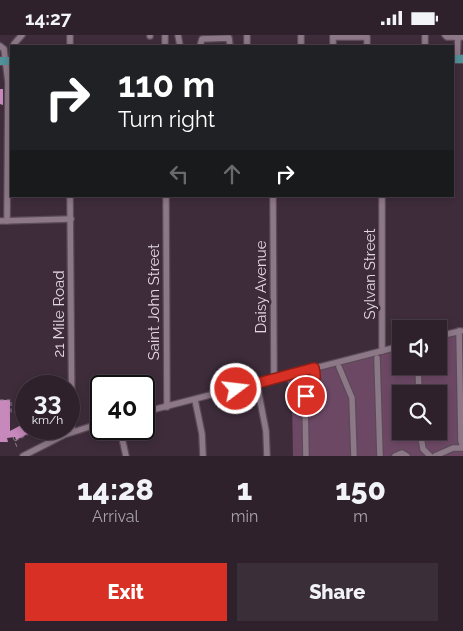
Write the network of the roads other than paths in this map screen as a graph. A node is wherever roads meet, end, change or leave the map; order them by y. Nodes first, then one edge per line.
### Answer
1 (22, 35) edge
2 (445, 35) edge
3 (333, 36) edge
4 (232, 37) edge
5 (460, 37) edge
6 (0, 45) edge
7 (14, 45) dead end
8 (200, 45) edge
9 (367, 45) edge
10 (458, 59) edge
11 (5, 61) edge
12 (8, 104) junction
13 (0, 113) edge
14 (70, 197) edge
15 (166, 197) edge
16 (274, 197) edge
17 (382, 197) edge
18 (70, 219) junction
19 (3, 221) edge
20 (461, 331) edge
21 (447, 334) edge
22 (392, 348) edge
23 (382, 351) junction
24 (377, 358) dead end
25 (339, 367) dead end
26 (314, 368) junction
27 (71, 375) edge
28 (274, 379) junction
29 (257, 384) junction
30 (194, 400) junction
31 (167, 407) junction
32 (155, 410) edge
33 (56, 440) edge
34 (122, 440) edge
35 (422, 440) edge
36 (463, 447) edge
37 (23, 456) edge
38 (126, 456) edge
39 (203, 456) edge
40 (267, 456) edge
41 (306, 456) edge
42 (354, 456) edge
43 (380, 456) edge
44 (395, 456) edge
45 (407, 456) edge
46 (430, 456) edge
47 (435, 456) edge

1 - 7 street
2 - 5 street
3 - 9 street
4 - 8 street
5 - 10 street
6 - 11 street
11 - 12 street
12 - 13 street
12 - 19 street
14 - 18 street, 21 Mile Road
15 - 31 street, Saint John Street
16 - 28 street, Daisy Avenue
17 - 23 street, Sylvan Street
18 - 19 street
18 - 27 street, 21 Mile Road
20 - 21 street
20 - 36 street
22 - 23 street
23 - 26 street
24 - 43 street
25 - 42 street
26 - 28 street
26 - 41 street
28 - 29 street
29 - 30 street
29 - 40 street
30 - 31 street
30 - 39 street
31 - 32 street
33 - 37 street
34 - 38 street
35 - 46 street
36 - 47 street
44 - 45 street

